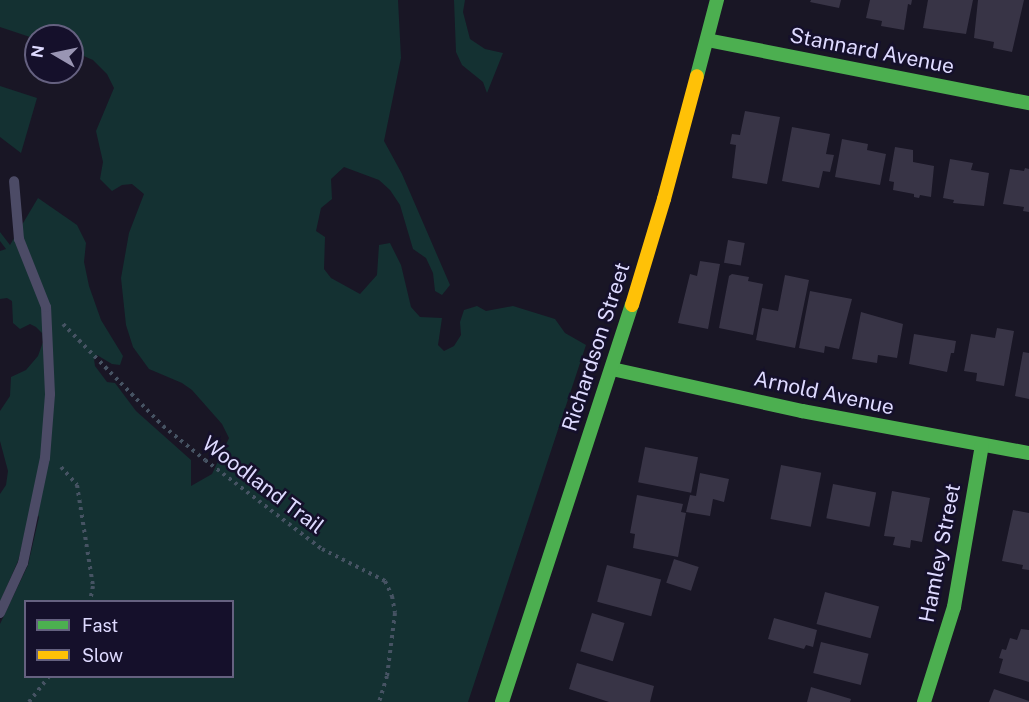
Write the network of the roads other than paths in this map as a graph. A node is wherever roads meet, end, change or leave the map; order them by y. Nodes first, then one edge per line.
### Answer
1 (717, 0) edge
2 (707, 40) junction
3 (1029, 103) edge
4 (14, 181) dead end
5 (612, 369) junction
6 (982, 445) junction
7 (1029, 453) edge
8 (0, 613) edge
9 (502, 702) edge
10 (924, 702) edge

1 - 2 street, Richardson Street
2 - 3 street, Stannard Avenue
2 - 5 street, Richardson Street
4 - 8 lane
5 - 6 street, Arnold Avenue
5 - 9 street, Richardson Street
6 - 7 street, Arnold Avenue
6 - 10 street, Hamley Street

